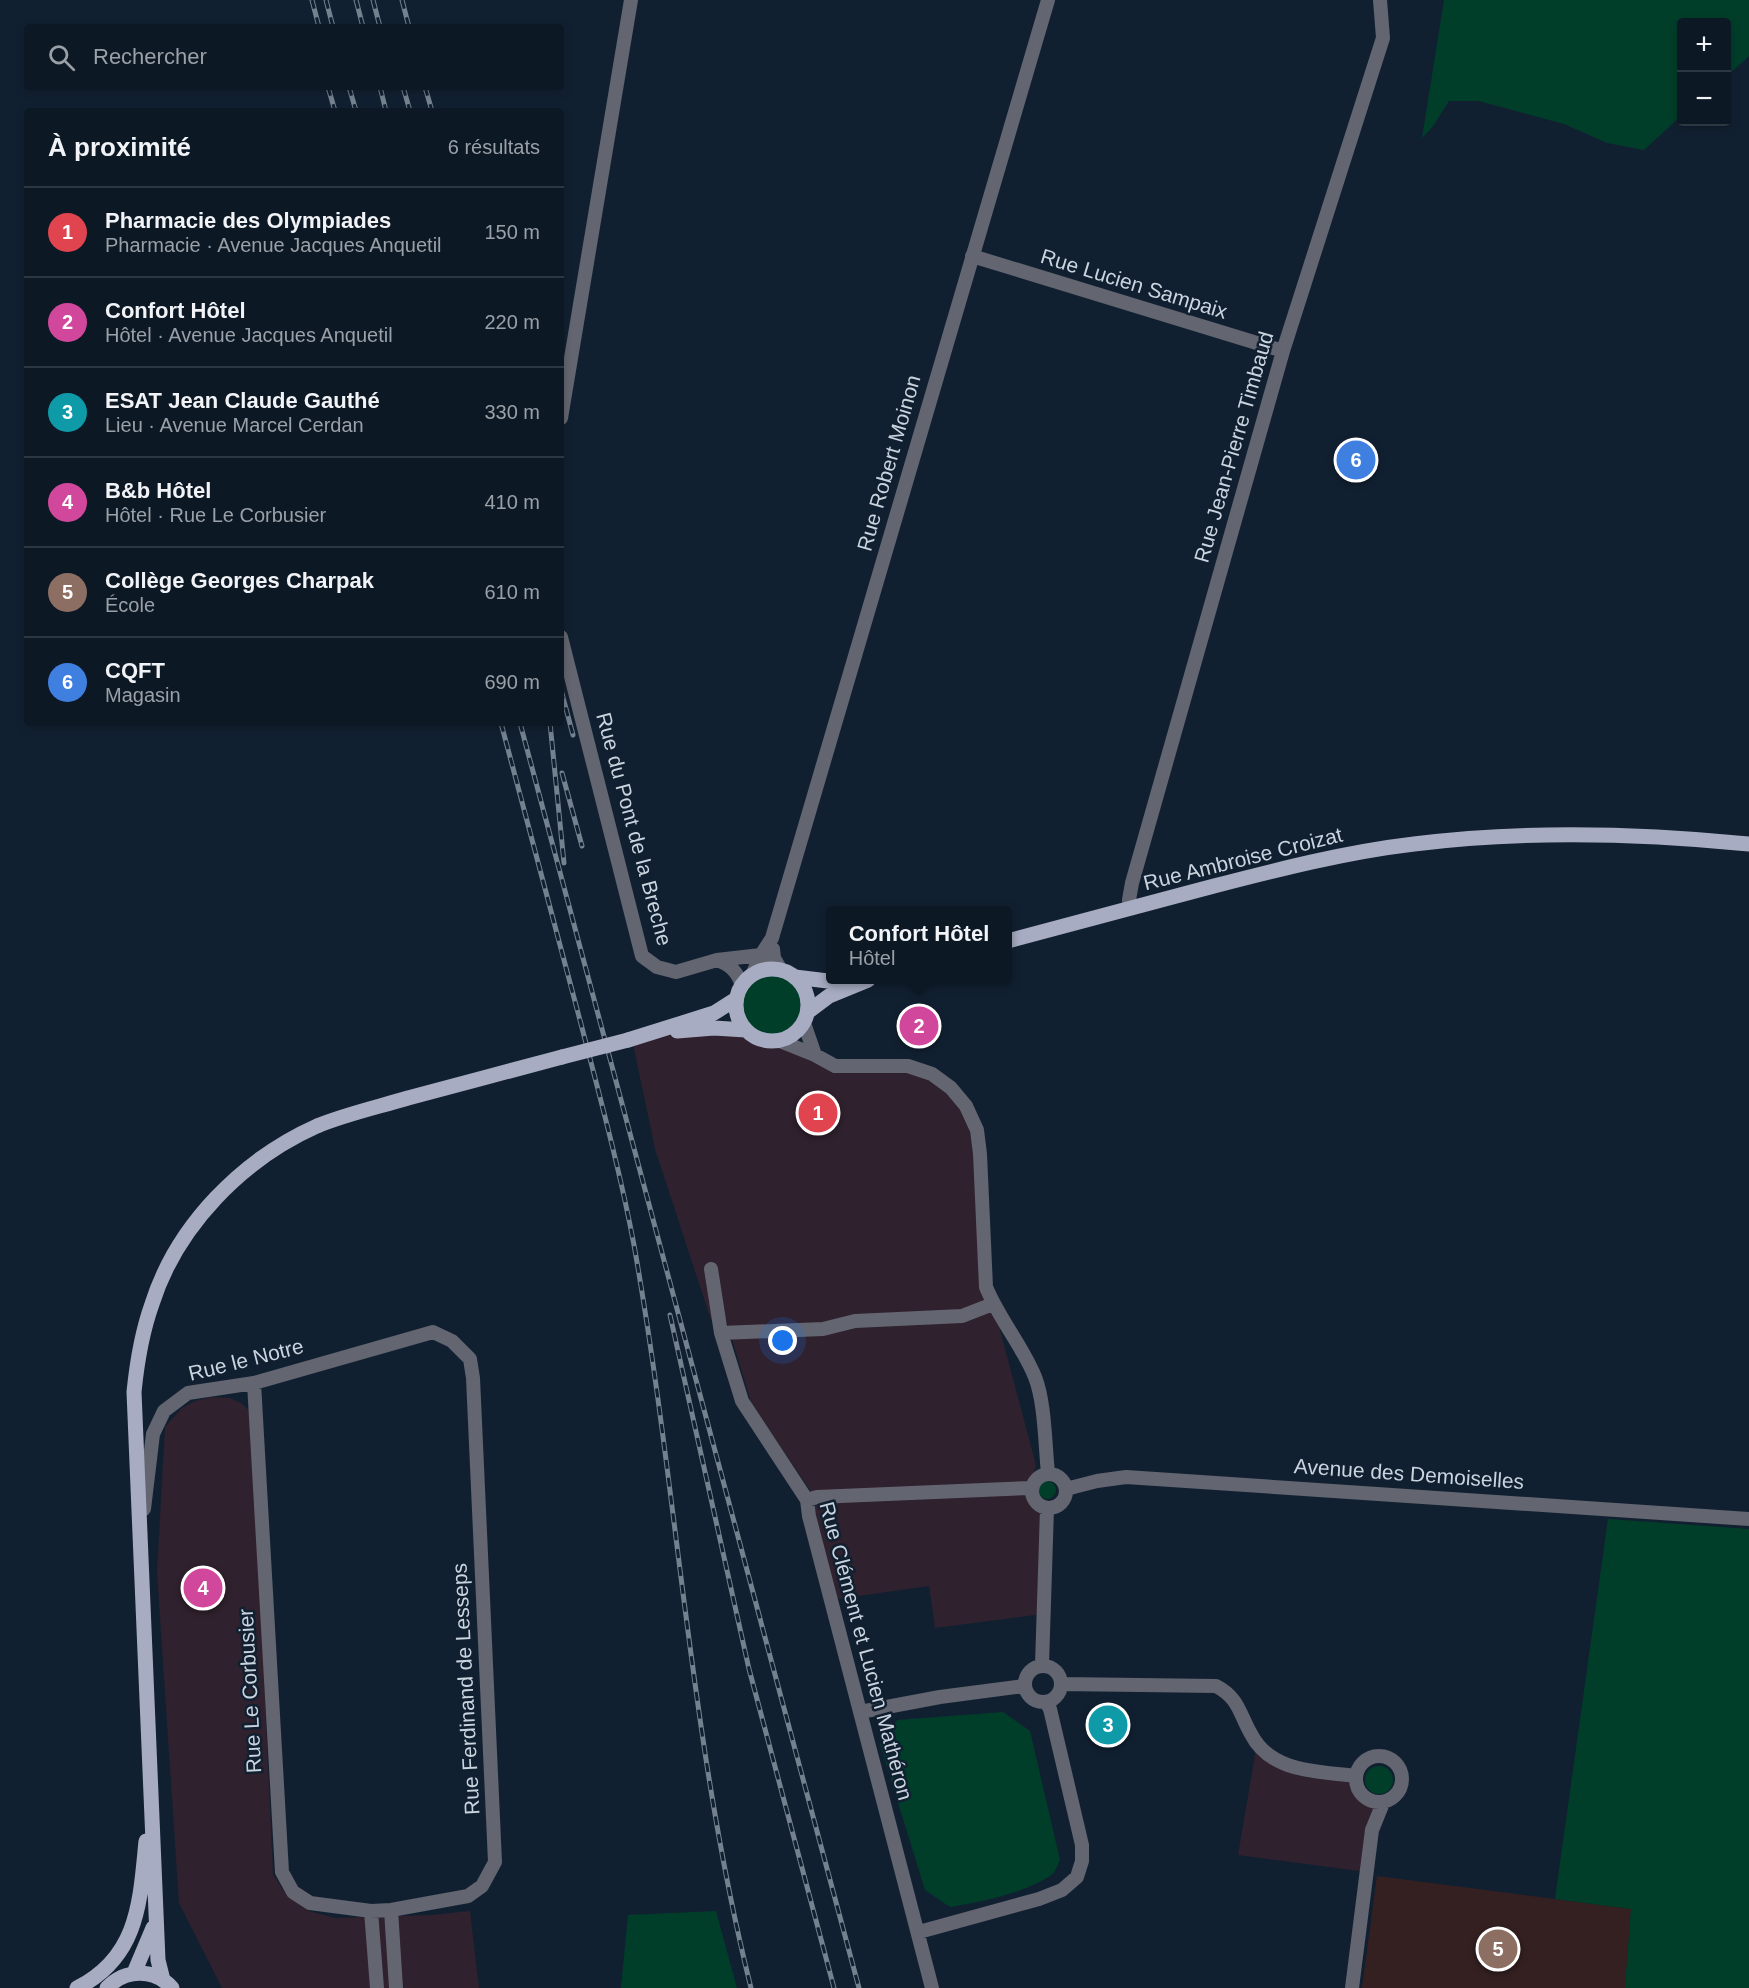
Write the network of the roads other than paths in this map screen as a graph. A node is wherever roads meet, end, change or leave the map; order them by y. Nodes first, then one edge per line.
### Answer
1 (631, 0) edge
2 (1048, 0) edge
3 (1380, 0) edge
4 (972, 256) junction
5 (1283, 351) junction
6 (564, 400) edge
7 (564, 649) edge
8 (1749, 844) edge
9 (1131, 908) junction
10 (1012, 940) edge
11 (717, 960) junction
12 (772, 961) junction
13 (795, 977) junction
14 (826, 981) edge
15 (858, 984) edge
16 (744, 986) junction
17 (807, 1017) junction
18 (746, 1030) junction
19 (647, 1035) junction
20 (780, 1041) junction
21 (815, 1055) junction
22 (711, 1269) dead end
23 (993, 1304) junction
24 (433, 1332) joint
25 (721, 1333) junction
26 (254, 1383) junction
27 (1048, 1473) junction
28 (1030, 1488) junction
29 (1066, 1489) junction
30 (807, 1500) junction
31 (1047, 1508) junction
32 (1749, 1519) edge
33 (140, 1539) junction
34 (1042, 1665) junction
35 (1061, 1684) junction
36 (1024, 1686) junction
37 (1046, 1702) junction
38 (860, 1712) junction
39 (1355, 1776) junction
40 (152, 1790) junction
41 (1383, 1803) junction
42 (391, 1910) junction
43 (371, 1911) junction
44 (157, 1913) junction
45 (919, 1932) junction
46 (134, 1973) junction
47 (168, 1984) edge
48 (77, 1988) edge
49 (107, 1988) edge
50 (377, 1988) edge
51 (396, 1988) edge
52 (932, 1988) edge
53 (1352, 1988) edge

1 - 6 street
2 - 4 street, Rue Robert Moinon
3 - 5 street, Rue Jean-Pierre Timbaud
4 - 5 street, Rue Lucien Sampaix
4 - 12 street, Rue Robert Moinon
5 - 9 street, Rue Jean-Pierre Timbaud
7 - 11 street, Rue du Pont de la Breche
8 - 9 main road, Rue Ambroise Croizat
9 - 10 main road, Rue Ambroise Croizat
11 - 12 street, Rue du Pont de la Breche
11 - 16 street
12 - 13 main road
12 - 16 street, Rue Robert Moinon
12 - 16 main road
13 - 14 main road
13 - 17 main road
15 - 17 main road
16 - 18 main road
16 - 19 main road
17 - 20 main road
17 - 21 street
18 - 19 main road
18 - 20 main road
19 - 33 main road, bridge
20 - 21 street
21 - 23 street
22 - 25 street, Rue Clément et Lucien Mathéron
23 - 25 street
23 - 27 street
24 - 26 street, Rue le Notre
24 - 42 street, Rue Ferdinand de Lesseps
25 - 30 street, Rue Clément et Lucien Mathéron
26 - 33 street, Rue le Notre
26 - 43 street, Rue Le Corbusier
27 - 28 street
27 - 29 street
28 - 30 street
28 - 31 street
29 - 31 street
29 - 32 street, Avenue des Demoiselles
30 - 38 street, Rue Clément et Lucien Mathéron
31 - 34 street
33 - 40 main road
34 - 35 street
34 - 36 street
35 - 37 street
35 - 39 street
36 - 37 street
36 - 38 street
37 - 45 street
38 - 45 street, Rue Clément et Lucien Mathéron
39 - 41 street
39 - 41 street
40 - 44 main road
40 - 48 main road
41 - 53 street
42 - 43 street, Rue Le Corbusier
42 - 51 street
43 - 50 street
44 - 46 main road
44 - 47 main road
45 - 52 street, Rue Clément et Lucien Mathéron
46 - 47 main road
46 - 49 main road

